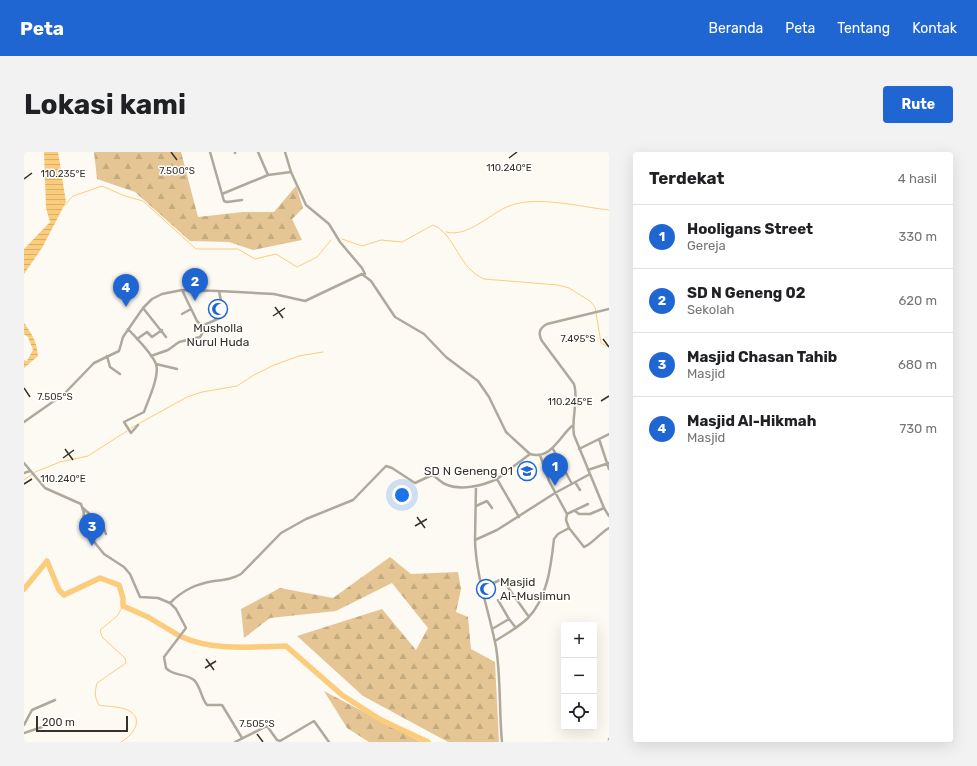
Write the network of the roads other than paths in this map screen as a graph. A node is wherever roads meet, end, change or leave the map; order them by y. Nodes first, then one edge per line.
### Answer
1 (211, 152) edge
2 (258, 152) edge
3 (285, 152) edge
4 (291, 172) junction
5 (268, 175) junction
6 (222, 194) junction
7 (242, 200) dead end
8 (365, 275) junction
9 (182, 290) junction
10 (219, 291) junction
11 (144, 308) junction
12 (191, 309) junction
13 (609, 309) edge
14 (182, 314) dead end
15 (202, 326) junction
16 (128, 329) junction
17 (162, 330) junction
18 (166, 337) dead end
19 (137, 339) junction
20 (107, 356) junction
21 (151, 356) junction
22 (156, 364) junction
23 (177, 369) dead end
24 (120, 374) dead end
25 (24, 422) edge
26 (138, 425) dead end
27 (573, 426) junction
28 (609, 434) edge
29 (599, 439) junction
30 (552, 449) junction
31 (579, 449) junction
32 (530, 454) junction
33 (540, 455) junction
34 (24, 463) edge
35 (608, 463) edge
36 (609, 468) edge
37 (588, 470) junction
38 (31, 472) junction
39 (24, 473) edge
40 (590, 474) junction
41 (496, 479) junction
42 (575, 482) junction
43 (572, 484) junction
44 (476, 486) junction
45 (580, 490) dead end
46 (555, 493) junction
47 (588, 504) dead end
48 (476, 506) junction
49 (83, 508) junction
50 (492, 508) dead end
51 (604, 508) junction
52 (575, 510) junction
53 (567, 514) junction
54 (609, 516) edge
55 (519, 517) junction
56 (569, 528) junction
57 (609, 528) edge
58 (106, 534) dead end
59 (475, 540) junction
60 (481, 589) junction
61 (498, 600) dead end
62 (170, 604) junction
63 (529, 617) junction
64 (509, 619) junction
65 (492, 628) junction
66 (516, 628) junction
67 (495, 641) junction
68 (55, 700) dead end
69 (24, 725) edge
70 (42, 728) dead end
71 (24, 734) edge
72 (242, 738) junction
73 (235, 742) edge
74 (329, 742) edge
75 (502, 742) edge

1 - 6 street
2 - 5 street
3 - 4 street
4 - 5 street
4 - 8 street
5 - 6 street
6 - 7 street
8 - 10 street
8 - 32 street
9 - 10 street
9 - 11 street
9 - 12 street
10 - 15 street
11 - 16 street
11 - 17 street
12 - 14 street
12 - 15 street
13 - 27 street
15 - 21 street
16 - 19 street
16 - 20 street
17 - 18 street
17 - 19 street
19 - 21 street
20 - 24 street
20 - 25 street
21 - 22 street
22 - 23 street
22 - 26 street
27 - 30 street
27 - 31 street
28 - 29 street
29 - 31 street
29 - 35 street
30 - 33 street
30 - 43 street
31 - 37 street
32 - 33 street
32 - 41 street
33 - 46 street
34 - 38 street
35 - 36 street
35 - 37 street
37 - 40 street
38 - 39 street
38 - 49 street
40 - 42 street
40 - 51 street
41 - 44 street
41 - 55 street
42 - 43 street
42 - 45 street
43 - 46 street
44 - 48 street
44 - 62 street
46 - 53 street
46 - 55 street
47 - 52 street
48 - 50 street
48 - 59 street
49 - 58 street
49 - 62 street
51 - 52 street
51 - 54 street
52 - 53 street
53 - 56 street
55 - 59 street
56 - 57 street
56 - 63 street
59 - 60 street
60 - 63 street
60 - 65 street
61 - 64 street
62 - 72 street
63 - 66 street
64 - 65 street
64 - 66 street
65 - 67 street
66 - 67 street
67 - 75 street
68 - 69 street
70 - 71 street
72 - 73 street
72 - 74 street

